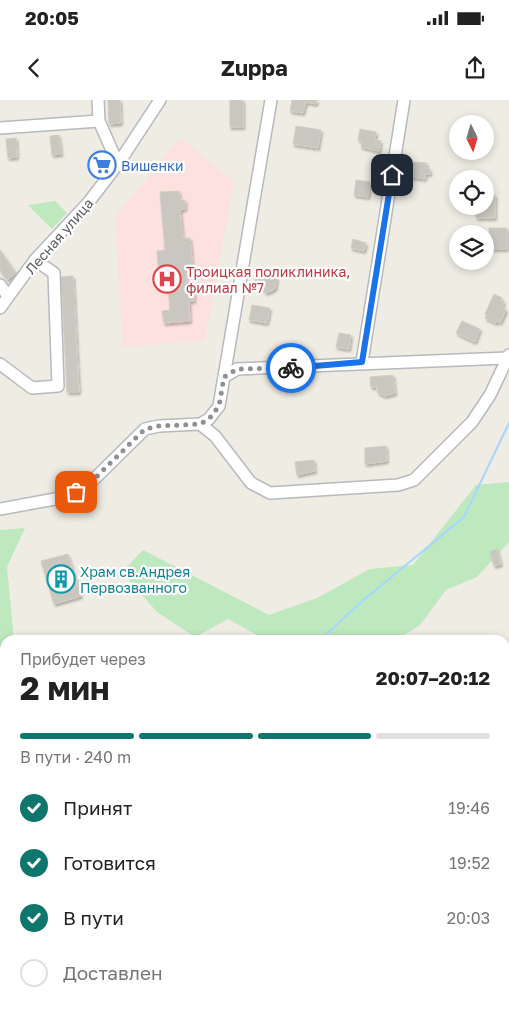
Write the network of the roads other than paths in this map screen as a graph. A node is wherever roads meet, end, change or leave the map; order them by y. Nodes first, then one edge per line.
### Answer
1 (98, 100) edge
2 (160, 100) edge
3 (271, 100) edge
4 (404, 100) edge
5 (99, 122) junction
6 (0, 128) edge
7 (118, 164) junction
8 (35, 260) junction
9 (0, 285) edge
10 (8, 296) junction
11 (0, 308) edge
12 (508, 356) edge
13 (362, 362) junction
14 (0, 364) edge
15 (224, 377) junction
16 (200, 424) junction
17 (0, 509) edge

1 - 5 street
2 - 7 street, Лесная улица
3 - 15 street
4 - 13 street
5 - 6 street
5 - 7 street
7 - 8 street, Лесная улица
8 - 10 street, Лесная улица
8 - 14 street
9 - 10 street
10 - 11 street, Лесная улица
12 - 13 street
12 - 16 street
13 - 15 street
15 - 16 street
16 - 17 street

